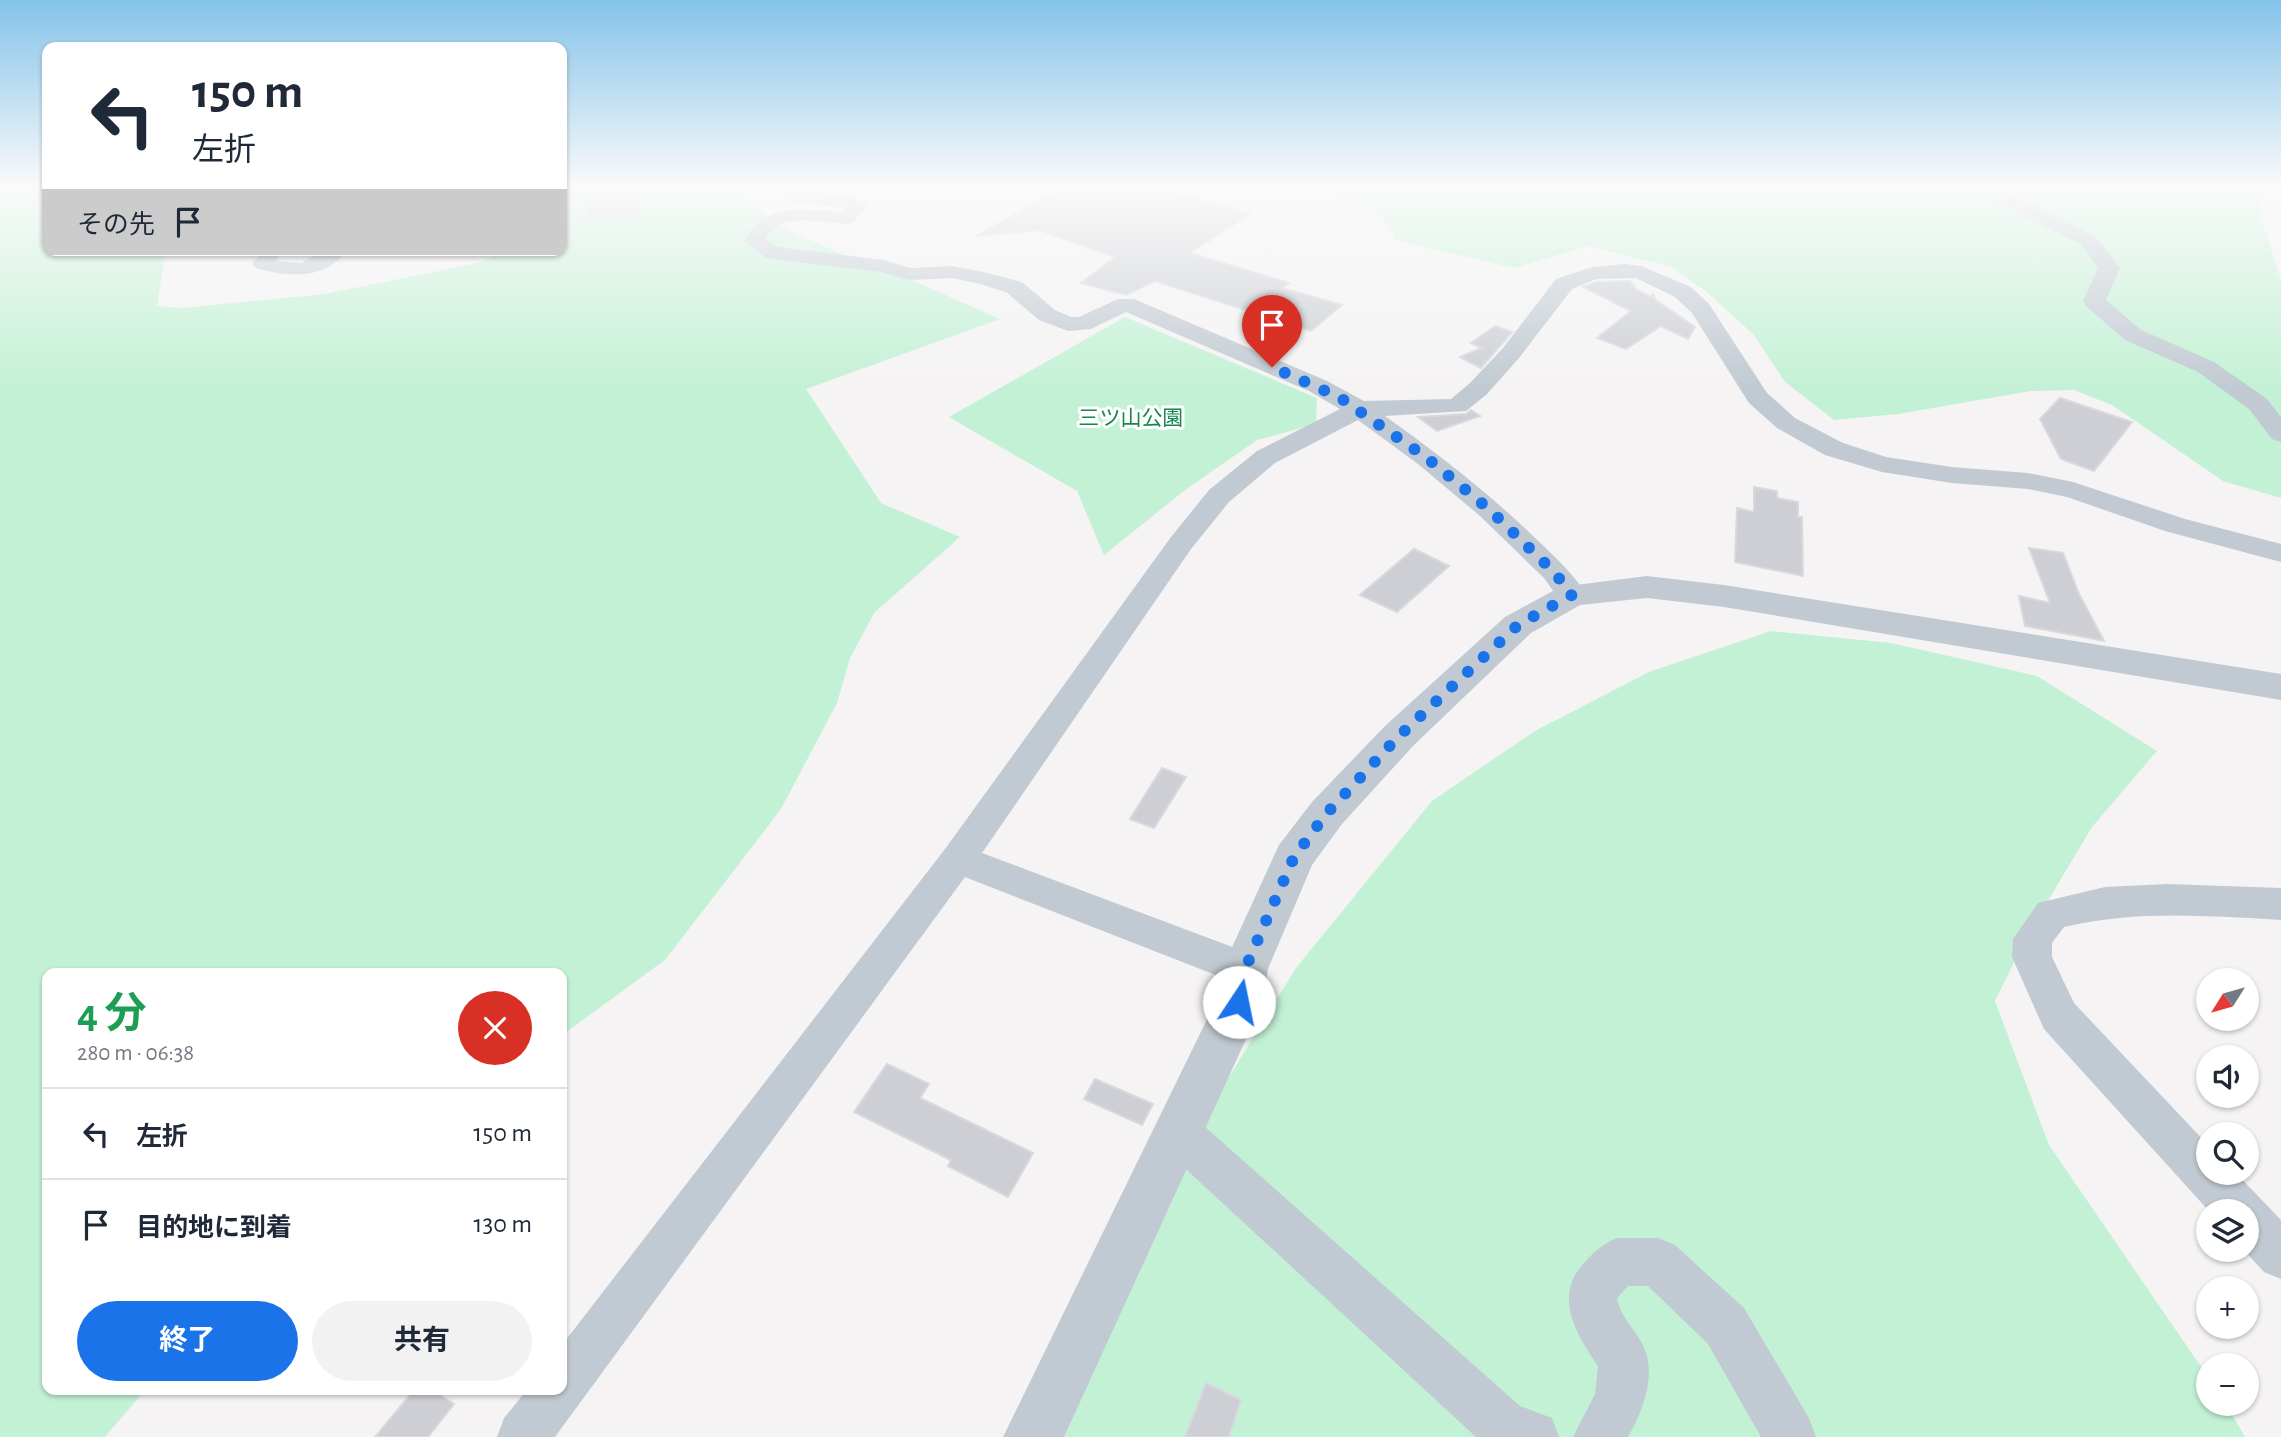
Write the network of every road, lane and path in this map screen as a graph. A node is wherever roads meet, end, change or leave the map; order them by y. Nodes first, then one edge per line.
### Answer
1 (790, 255) edge
2 (2099, 255) edge
3 (267, 256) edge
4 (330, 256) edge
5 (1359, 409) junction
6 (2281, 434) edge
7 (2281, 553) edge
8 (1572, 595) junction
9 (2281, 687) edge
10 (958, 859) junction
11 (2281, 904) edge
12 (1245, 969) junction
13 (1179, 1133) junction
14 (2229, 1199) edge
15 (2259, 1231) edge
16 (2281, 1255) edge
17 (567, 1379) edge
18 (555, 1395) edge
19 (523, 1437) edge
20 (1033, 1437) edge
21 (1533, 1437) edge
22 (1599, 1437) edge
23 (1790, 1437) edge

1 - 5 street
2 - 6 street
3 - 4 street
5 - 7 street
5 - 8 street
5 - 10 street
8 - 9 street
8 - 12 street
10 - 12 street
10 - 17 street
11 - 14 street
12 - 13 street
13 - 20 street
13 - 21 street
15 - 16 street
18 - 19 street
22 - 23 street

